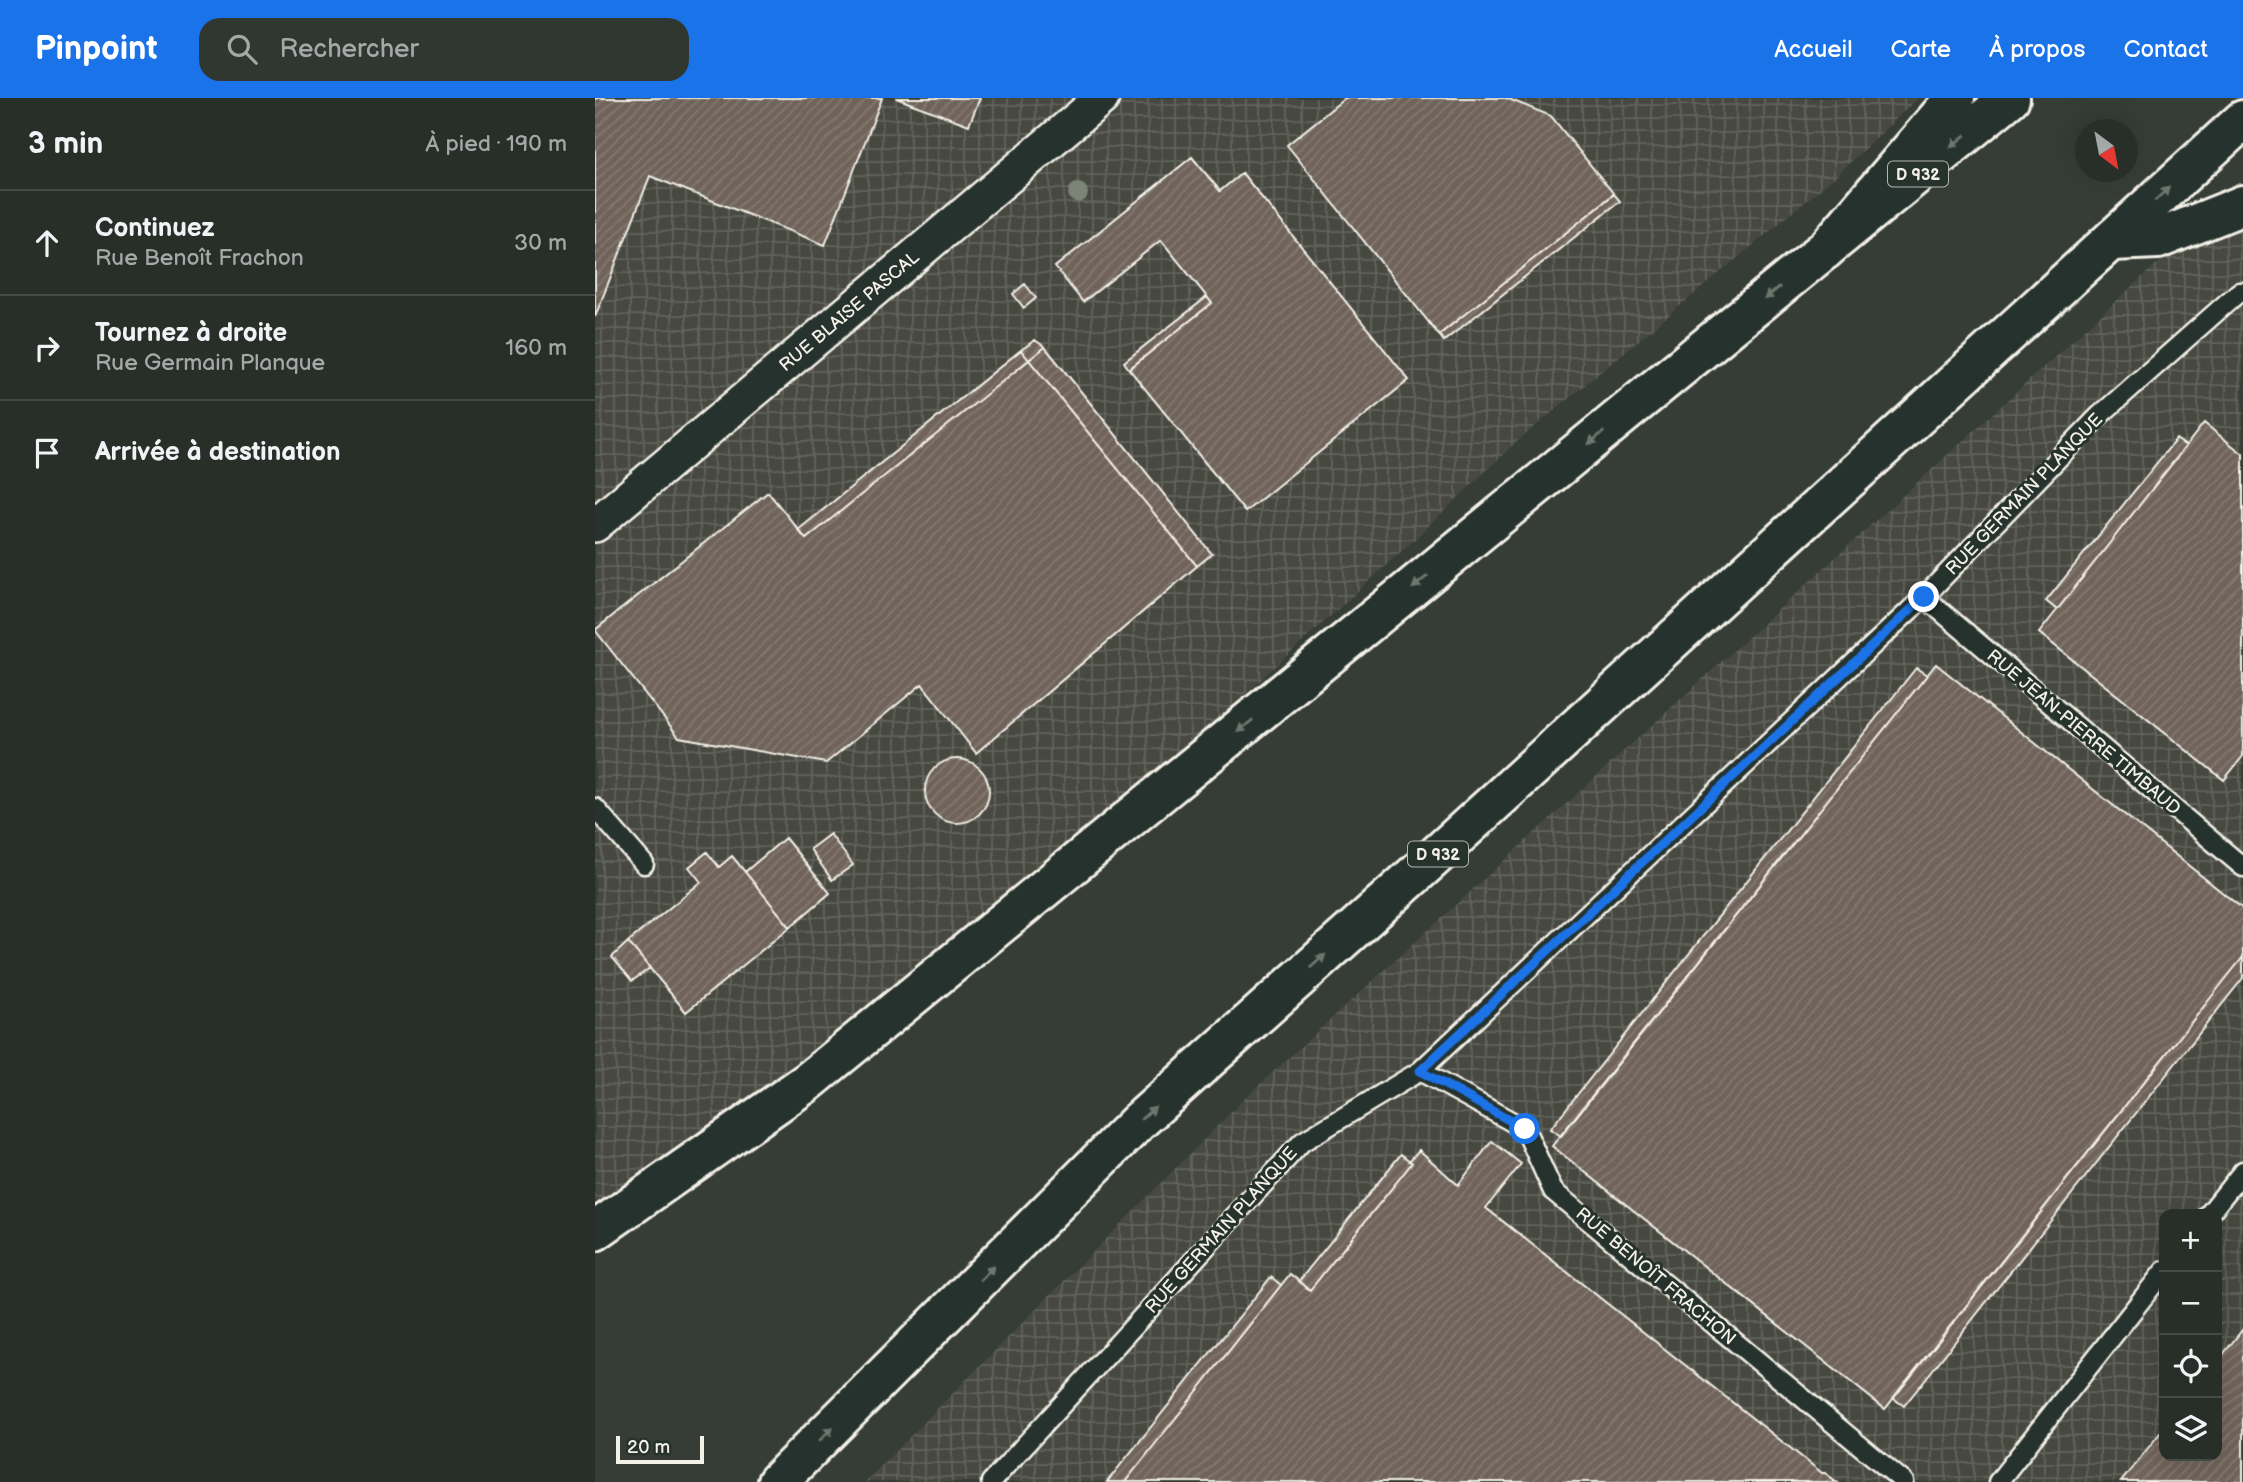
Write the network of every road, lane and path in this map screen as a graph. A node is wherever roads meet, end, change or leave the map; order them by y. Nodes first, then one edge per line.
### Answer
1 (1102, 98) edge
2 (1955, 98) edge
3 (2010, 98) edge
4 (2243, 120) edge
5 (2243, 205) edge
6 (2112, 241) junction
7 (1825, 250) junction
8 (2243, 292) edge
9 (595, 524) edge
10 (1924, 597) junction
11 (595, 808) edge
12 (644, 864) dead end
13 (2243, 867) edge
14 (1420, 1071) junction
15 (2243, 1171) edge
16 (2213, 1209) edge
17 (595, 1231) edge
18 (2163, 1272) edge
19 (777, 1482) edge
20 (991, 1482) edge
21 (1904, 1482) edge
22 (1998, 1482) edge

1 - 9 street, RUE BLAISE PASCAL
2 - 7 main road
3 -> 7 main road, D 932
6 -> 4 main road, D 932
5 - 6 main road
19 -> 6 main road, D 932
7 -> 17 main road, D 932
8 - 10 lane, RUE GERMAIN PLANQUE
10 - 13 lane, RUE JEAN-PIERRE TIMBAUD
10 - 14 lane, RUE GERMAIN PLANQUE
11 - 12 lane
14 - 20 lane, RUE GERMAIN PLANQUE
14 - 21 lane, RUE BENOÎT FRACHON
15 - 16 lane
18 - 22 lane

